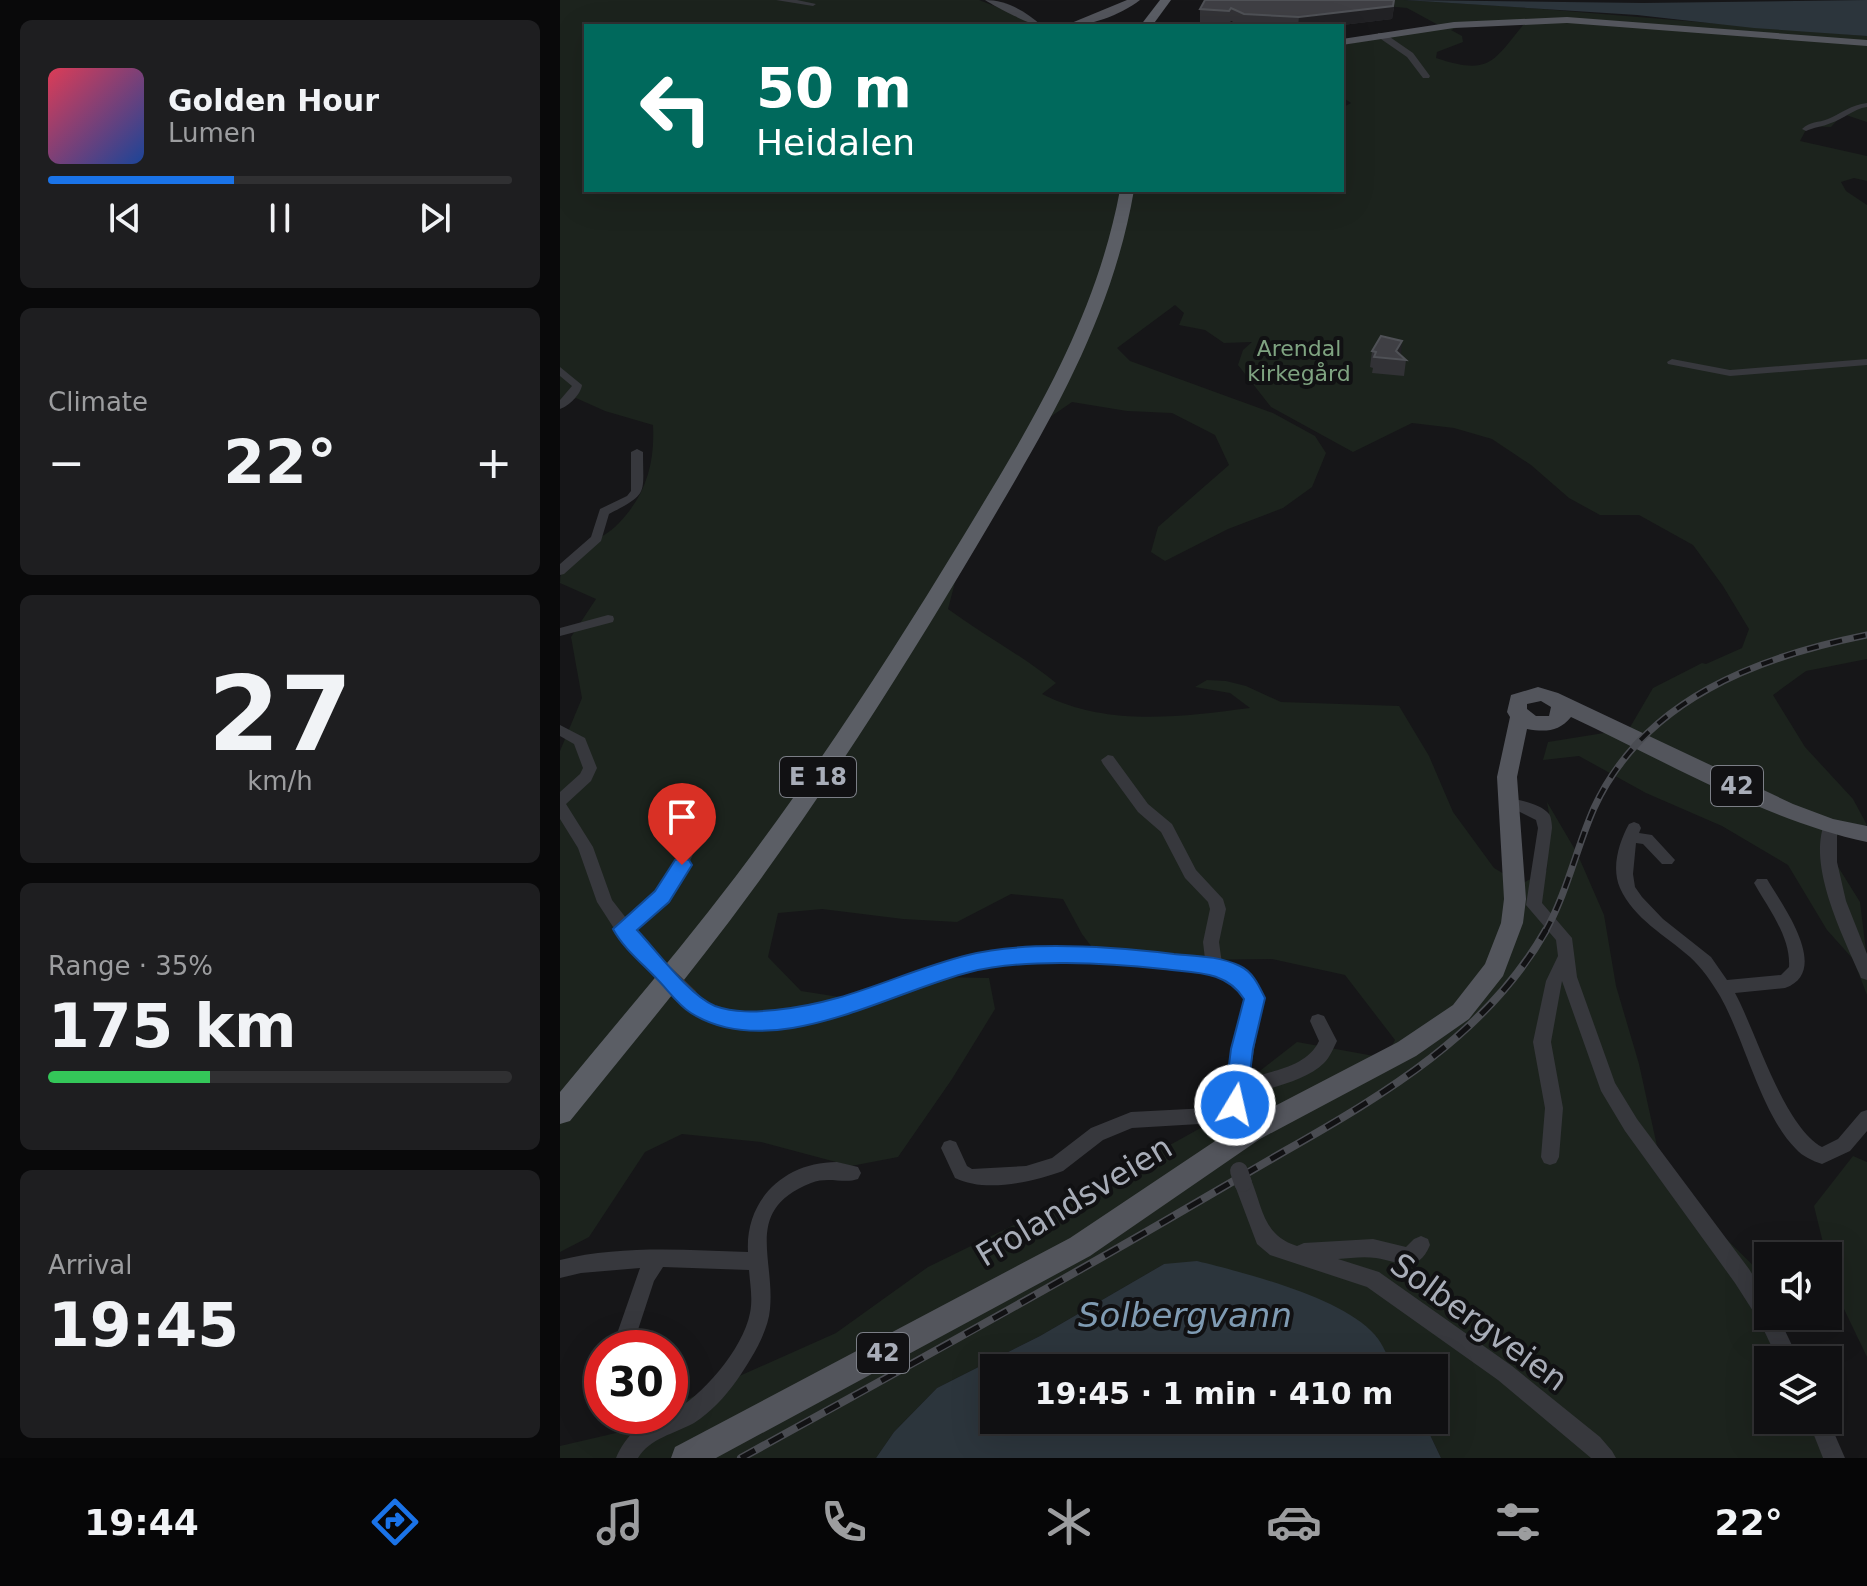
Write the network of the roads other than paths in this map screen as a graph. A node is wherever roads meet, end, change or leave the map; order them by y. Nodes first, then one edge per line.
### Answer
1 (779, 0) edge
2 (989, 0) edge
3 (1136, 0) edge
4 (1168, 0) edge
5 (813, 4) dead end
6 (1034, 24) edge
7 (1076, 24) edge
8 (1087, 24) edge
9 (1150, 24) edge
10 (1381, 35) junction
11 (1344, 42) edge
12 (1867, 43) edge
13 (1426, 76) dead end
14 (1867, 105) edge
15 (1806, 129) dead end
16 (1119, 192) edge
17 (1127, 192) edge
18 (1672, 362) dead end
19 (1867, 362) edge
20 (560, 370) edge
21 (560, 406) edge
22 (637, 452) dead end
23 (560, 571) edge
24 (608, 619) dead end
25 (560, 632) edge
26 (1520, 716) junction
27 (1554, 717) junction
28 (560, 730) edge
29 (1512, 752) junction
30 (1108, 760) dead end
31 (1508, 803) junction
32 (560, 804) edge
33 (697, 823) dead end
34 (1830, 826) junction
35 (1867, 834) edge
36 (1667, 860) dead end
37 (1762, 883) dead end
38 (623, 929) junction
39 (1567, 957) junction
40 (1214, 967) junction
41 (1867, 973) edge
42 (1723, 987) junction
43 (1318, 1021) dead end
44 (1239, 1088) junction
45 (560, 1094) edge
46 (560, 1112) edge
47 (1867, 1118) edge
48 (1244, 1123) junction
49 (950, 1148) dead end
50 (1550, 1157) dead end
51 (1236, 1167) junction
52 (852, 1173) dead end
53 (1421, 1245) dead end
54 (1287, 1253) junction
55 (658, 1258) junction
56 (759, 1261) junction
57 (560, 1269) edge
58 (628, 1330) edge
59 (1782, 1346) edge
60 (1824, 1434) edge
61 (627, 1458) edge
62 (686, 1458) edge
63 (1605, 1458) edge
64 (1834, 1458) edge

1 - 5 street
2 - 6 main road
3 - 7 main road
3 - 8 main road
4 - 9 highway
10 - 11 main road
10 - 12 main road
10 - 13 street
14 - 15 street
16 - 45 highway, E 18
17 - 46 highway, E 18
18 - 19 street
20 - 21 street
22 - 23 street
24 - 25 street
26 - 27 main road, 42
26 - 27 main road, 42
26 - 29 main road, Frolandsveien / 42
27 - 29 main road
27 - 34 main road, 42
28 - 32 street
29 - 31 main road, Frolandsveien / 42
30 - 40 street
31 - 39 street
31 - 48 main road, Frolandsveien / 42
32 - 38 street
33 - 38 street
34 - 35 main road, 42
34 - 41 street
36 - 42 street
37 - 42 street
38 - 40 street, bridge
39 - 50 street
39 - 59 street
40 - 44 street
42 - 47 street
43 - 44 street
44 - 48 street
48 - 49 street, Frolandsveien
48 - 51 main road, Frolandsveien / 42
51 - 54 street, Solbergveien
51 - 62 main road, Frolandsveien / 42
52 - 56 street
53 - 54 street
54 - 63 street, Solbergveien
55 - 56 street
55 - 57 street
55 - 58 street
56 - 61 street
60 - 64 street

